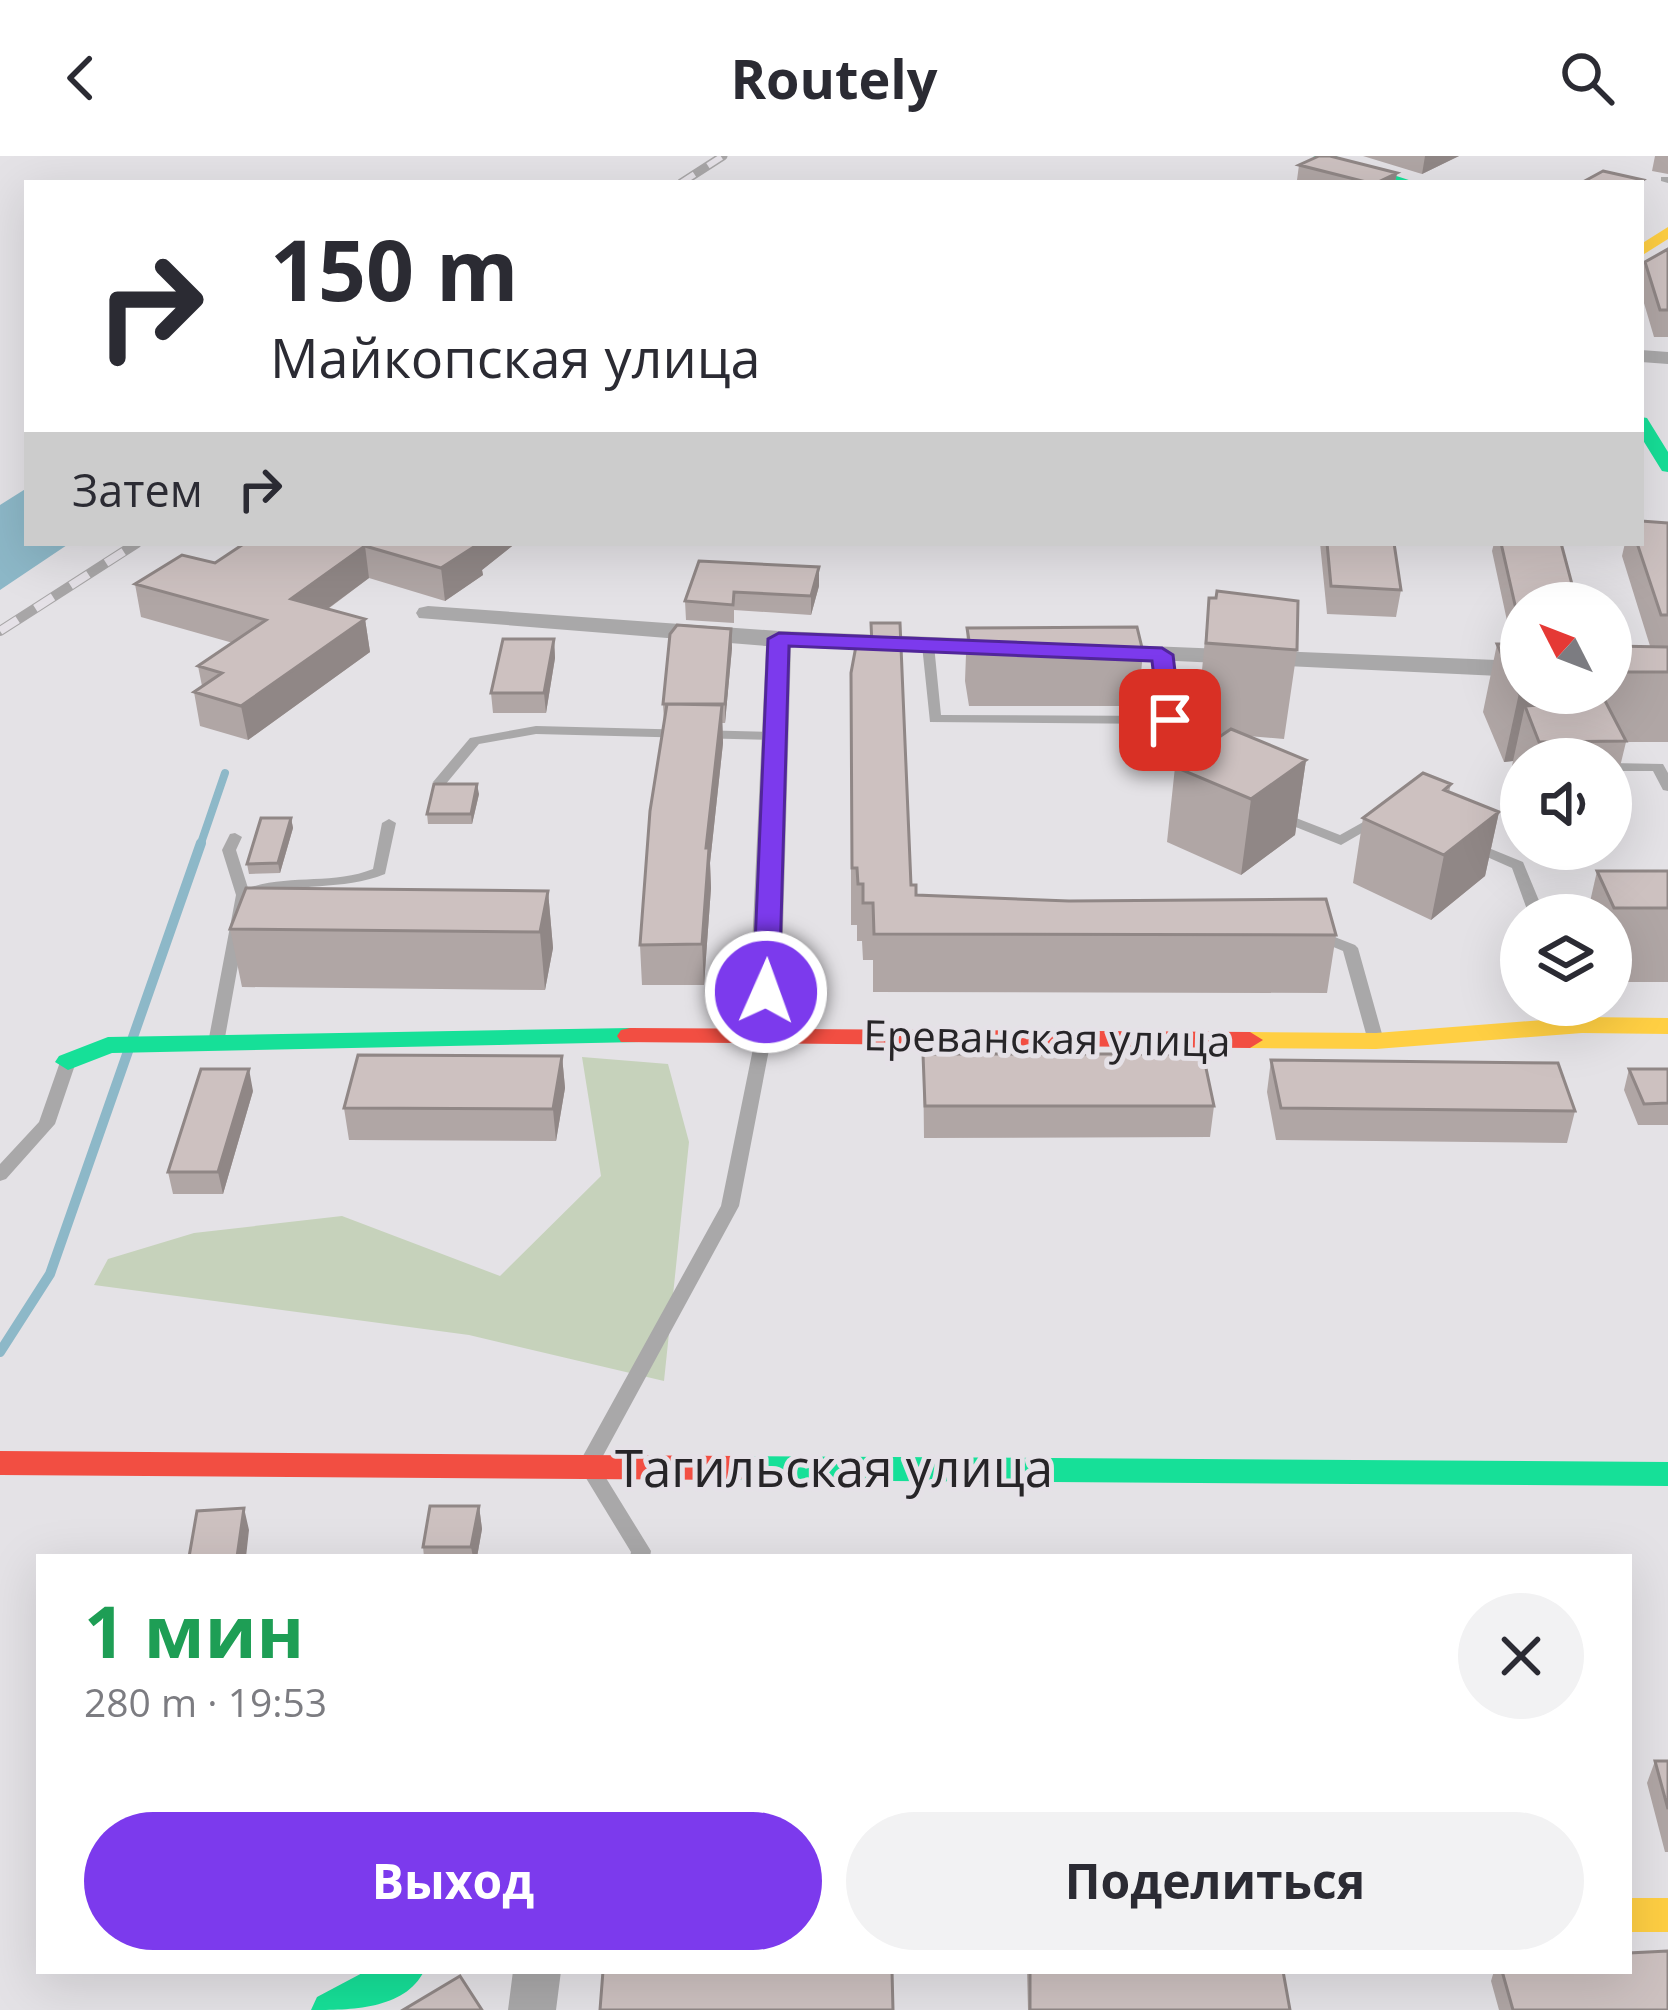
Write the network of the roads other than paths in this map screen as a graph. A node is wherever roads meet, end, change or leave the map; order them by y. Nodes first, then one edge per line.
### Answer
1 (1320, 156) edge
2 (1402, 180) edge
3 (1644, 427) edge
4 (1668, 467) edge
5 (428, 614) dead end
6 (779, 639) junction
7 (928, 645) junction
8 (1162, 655) junction
9 (1500, 668) edge
10 (1170, 720) junction
11 (775, 736) junction
12 (1632, 767) edge
13 (1202, 781) edge
14 (440, 782) edge
15 (1668, 787) edge
16 (1262, 808) edge
17 (1392, 812) edge
18 (389, 823) dead end
19 (235, 837) dead end
20 (1455, 838) edge
21 (1529, 894) edge
22 (243, 895) junction
23 (1297, 934) edge
24 (1632, 1022) edge
25 (1500, 1025) edge
26 (1668, 1026) edge
27 (764, 1034) junction
28 (1376, 1041) junction
29 (216, 1043) junction
30 (68, 1062) joint
31 (0, 1175) edge
32 (0, 1462) edge
33 (588, 1465) junction
34 (1668, 1474) edge
35 (638, 1554) edge
36 (1632, 1915) edge
37 (1668, 1915) edge
38 (398, 1974) edge
39 (537, 1974) edge
40 (331, 2010) edge
41 (532, 2010) edge

1 - 2 street
3 - 4 street
5 - 6 street
6 - 7 street
6 - 11 street
7 - 8 street
7 - 10 lane
8 - 9 street
8 - 10 lane
10 - 13 lane
11 - 14 lane
11 - 27 street
12 - 15 lane
16 - 17 lane
18 - 22 lane
19 - 22 lane
20 - 21 lane
22 - 29 lane
23 - 28 lane
24 - 26 street, Ереванская улица
25 - 28 street, Ереванская улица
27 - 28 street, Ереванская улица
27 - 29 street, Ереванская улица
27 - 33 lane
29 - 30 street, Ереванская улица
30 - 31 lane
32 - 33 street, Тагильская улица
33 - 34 street, Тагильская улица
33 - 35 lane
36 - 37 street
38 - 40 street
39 - 41 street

